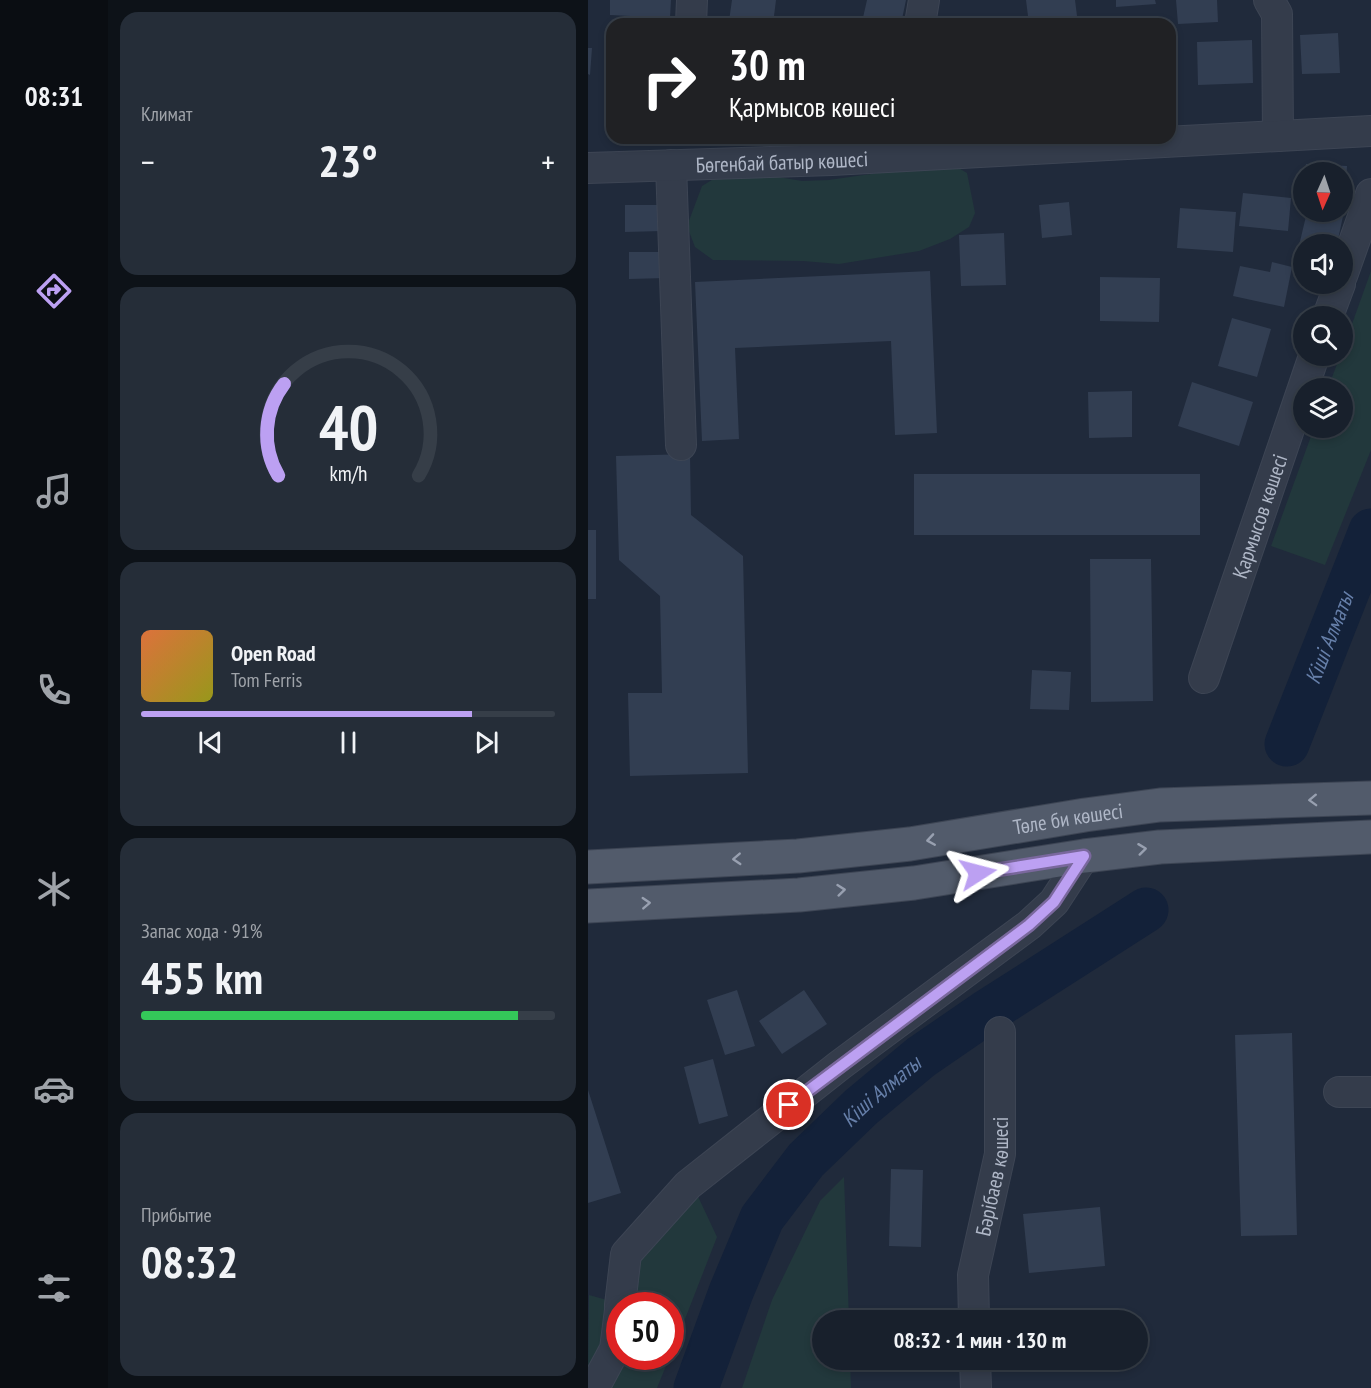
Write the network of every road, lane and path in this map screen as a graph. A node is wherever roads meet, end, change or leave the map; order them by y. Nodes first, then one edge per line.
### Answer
1 (693, 0) edge
2 (924, 0) edge
3 (1269, 0) edge
4 (692, 18) edge
5 (921, 18) edge
6 (1371, 130) edge
7 (1278, 136) junction
8 (1176, 139) edge
9 (1008, 144) edge
10 (907, 147) edge
11 (680, 156) edge
12 (588, 168) edge
13 (1371, 194) edge
14 (1353, 245) edge
15 (1311, 366) edge
16 (681, 445) dead end
17 (1204, 678) dead end
18 (1371, 798) edge
19 (1371, 837) edge
20 (1084, 856) junction
21 (588, 867) edge
22 (588, 906) edge
23 (1000, 1032) dead end
24 (1339, 1092) dead end
25 (1371, 1092) edge
26 (622, 1292) edge
27 (974, 1310) edge
28 (606, 1366) edge
29 (975, 1370) edge
30 (594, 1388) edge
31 (976, 1388) edge

1 - 4 street
2 - 5 street
3 - 7 street
6 - 7 street, Бөгенбай батыр көшесі
7 - 8 street, Бөгенбай батыр көшесі
9 - 10 street, Бөгенбай батыр көшесі
10 - 11 street, Бөгенбай батыр көшесі
11 - 12 street, Бөгенбай батыр көшесі
11 - 16 street
13 - 14 street
15 - 17 street, Қармысов көшесі
18 -> 21 main road, Төле би көшесі
20 -> 19 main road, Төле би көшесі
22 -> 20 main road, Төле би көшесі
20 - 26 street
23 - 27 street, Бәрібаев көшесі
24 - 25 street
28 - 30 street
29 - 31 street

